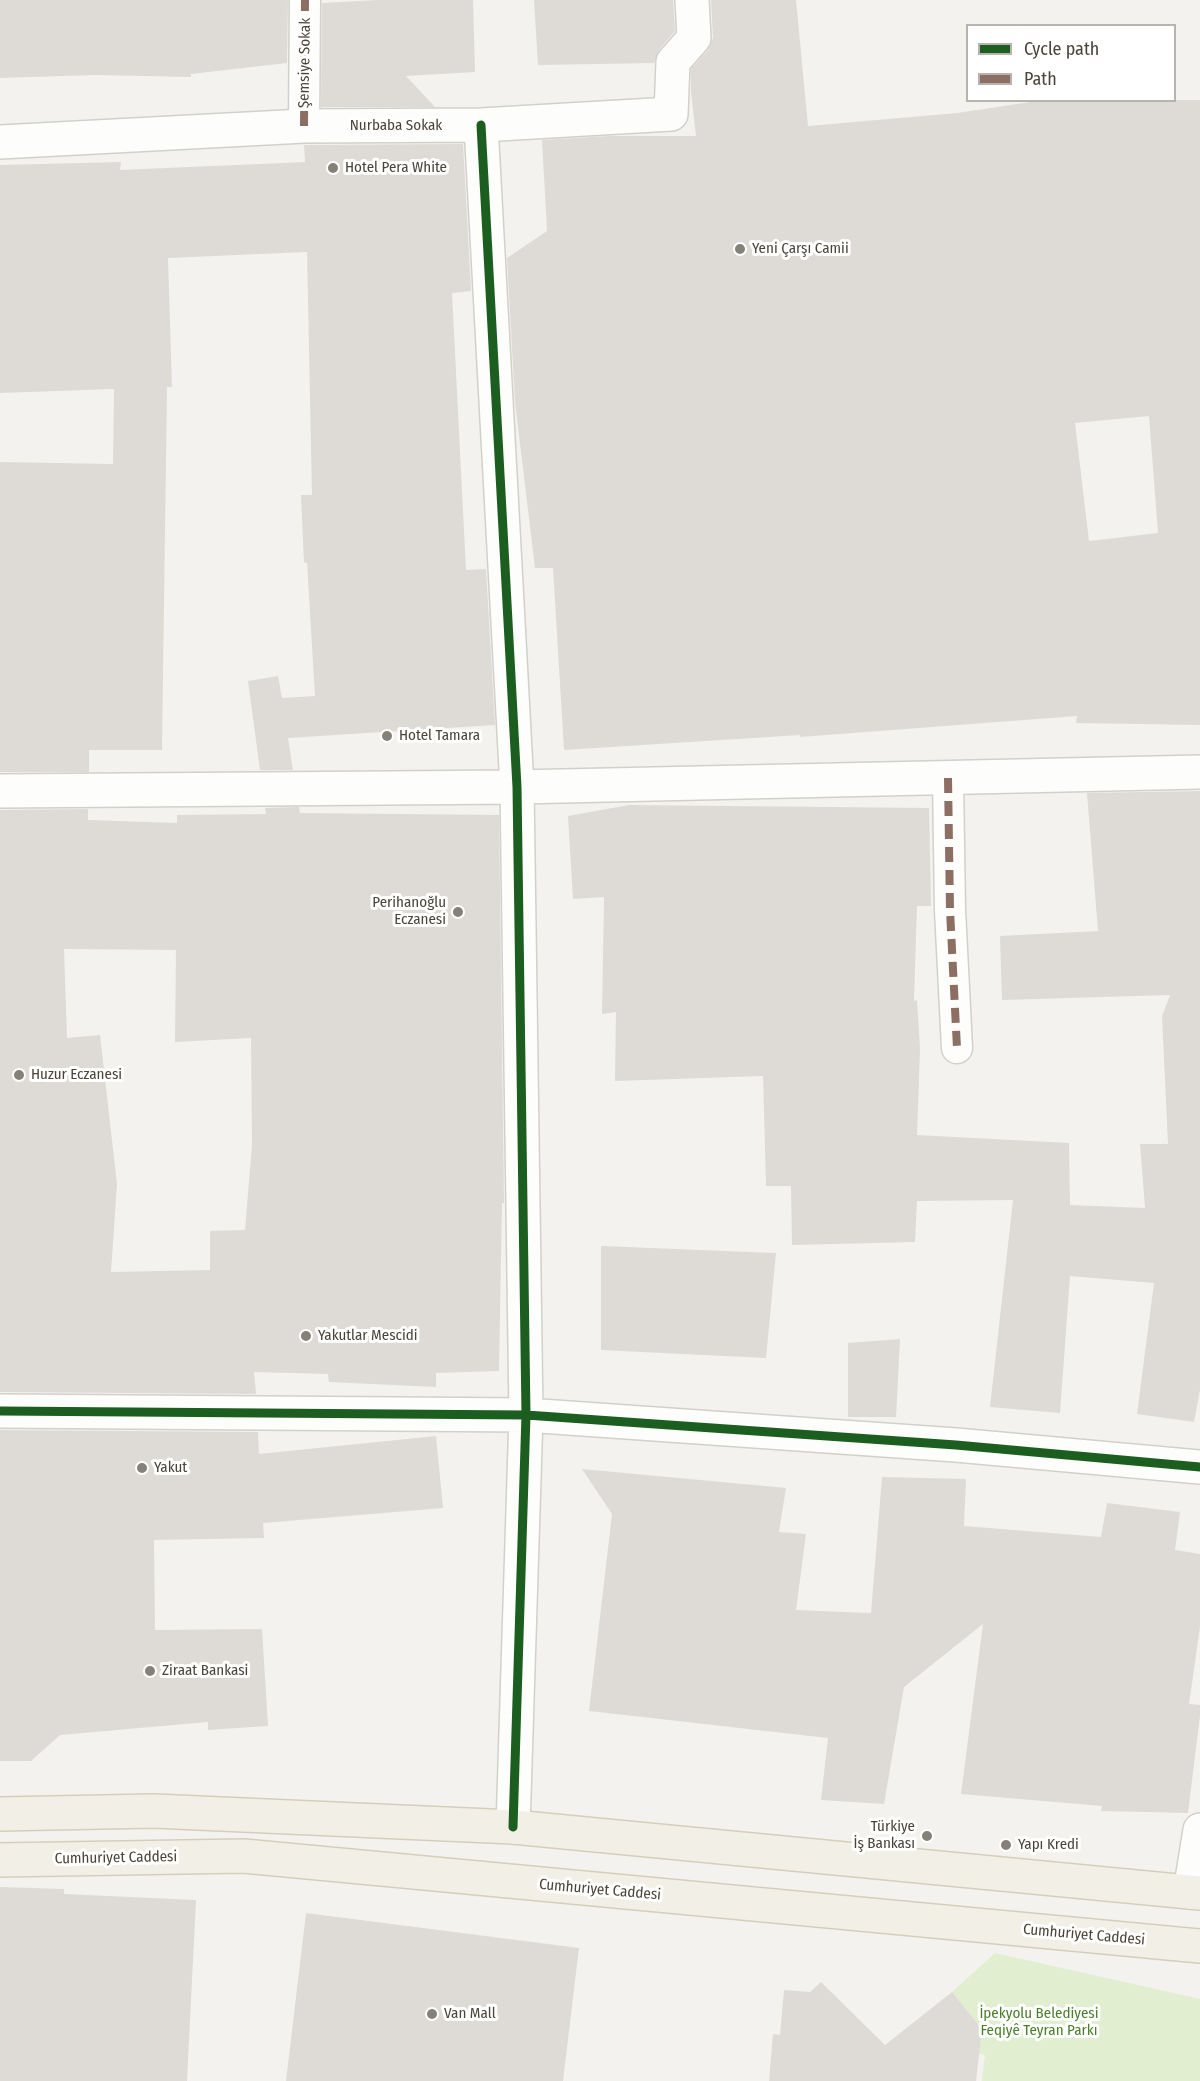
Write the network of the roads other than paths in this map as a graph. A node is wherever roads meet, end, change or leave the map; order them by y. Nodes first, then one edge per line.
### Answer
1 (305, 0) edge
2 (692, 0) edge
3 (481, 125) junction
4 (304, 126) junction
5 (0, 142) edge
6 (1200, 772) edge
7 (948, 778) junction
8 (517, 787) junction
9 (0, 791) edge
10 (957, 1048) dead end
11 (0, 1411) edge
12 (526, 1415) junction
13 (1200, 1467) edge
14 (0, 1814) edge
15 (513, 1827) junction
16 (1200, 1830) edge
17 (0, 1860) edge
18 (1195, 1892) edge
19 (1200, 1946) edge

1 - 4 street, Şemsiye Sokak
2 - 3 street, Nurbaba Sokak
3 - 4 street, Nurbaba Sokak
3 - 8 street
4 - 5 street, Nurbaba Sokak
6 - 7 street
7 - 8 street
7 - 10 street
8 - 9 street
8 - 12 street
11 - 12 street
12 - 13 street
12 - 15 street
14 - 15 main road
15 - 18 main road
16 - 18 street
17 - 19 main road, Cumhuriyet Caddesi

